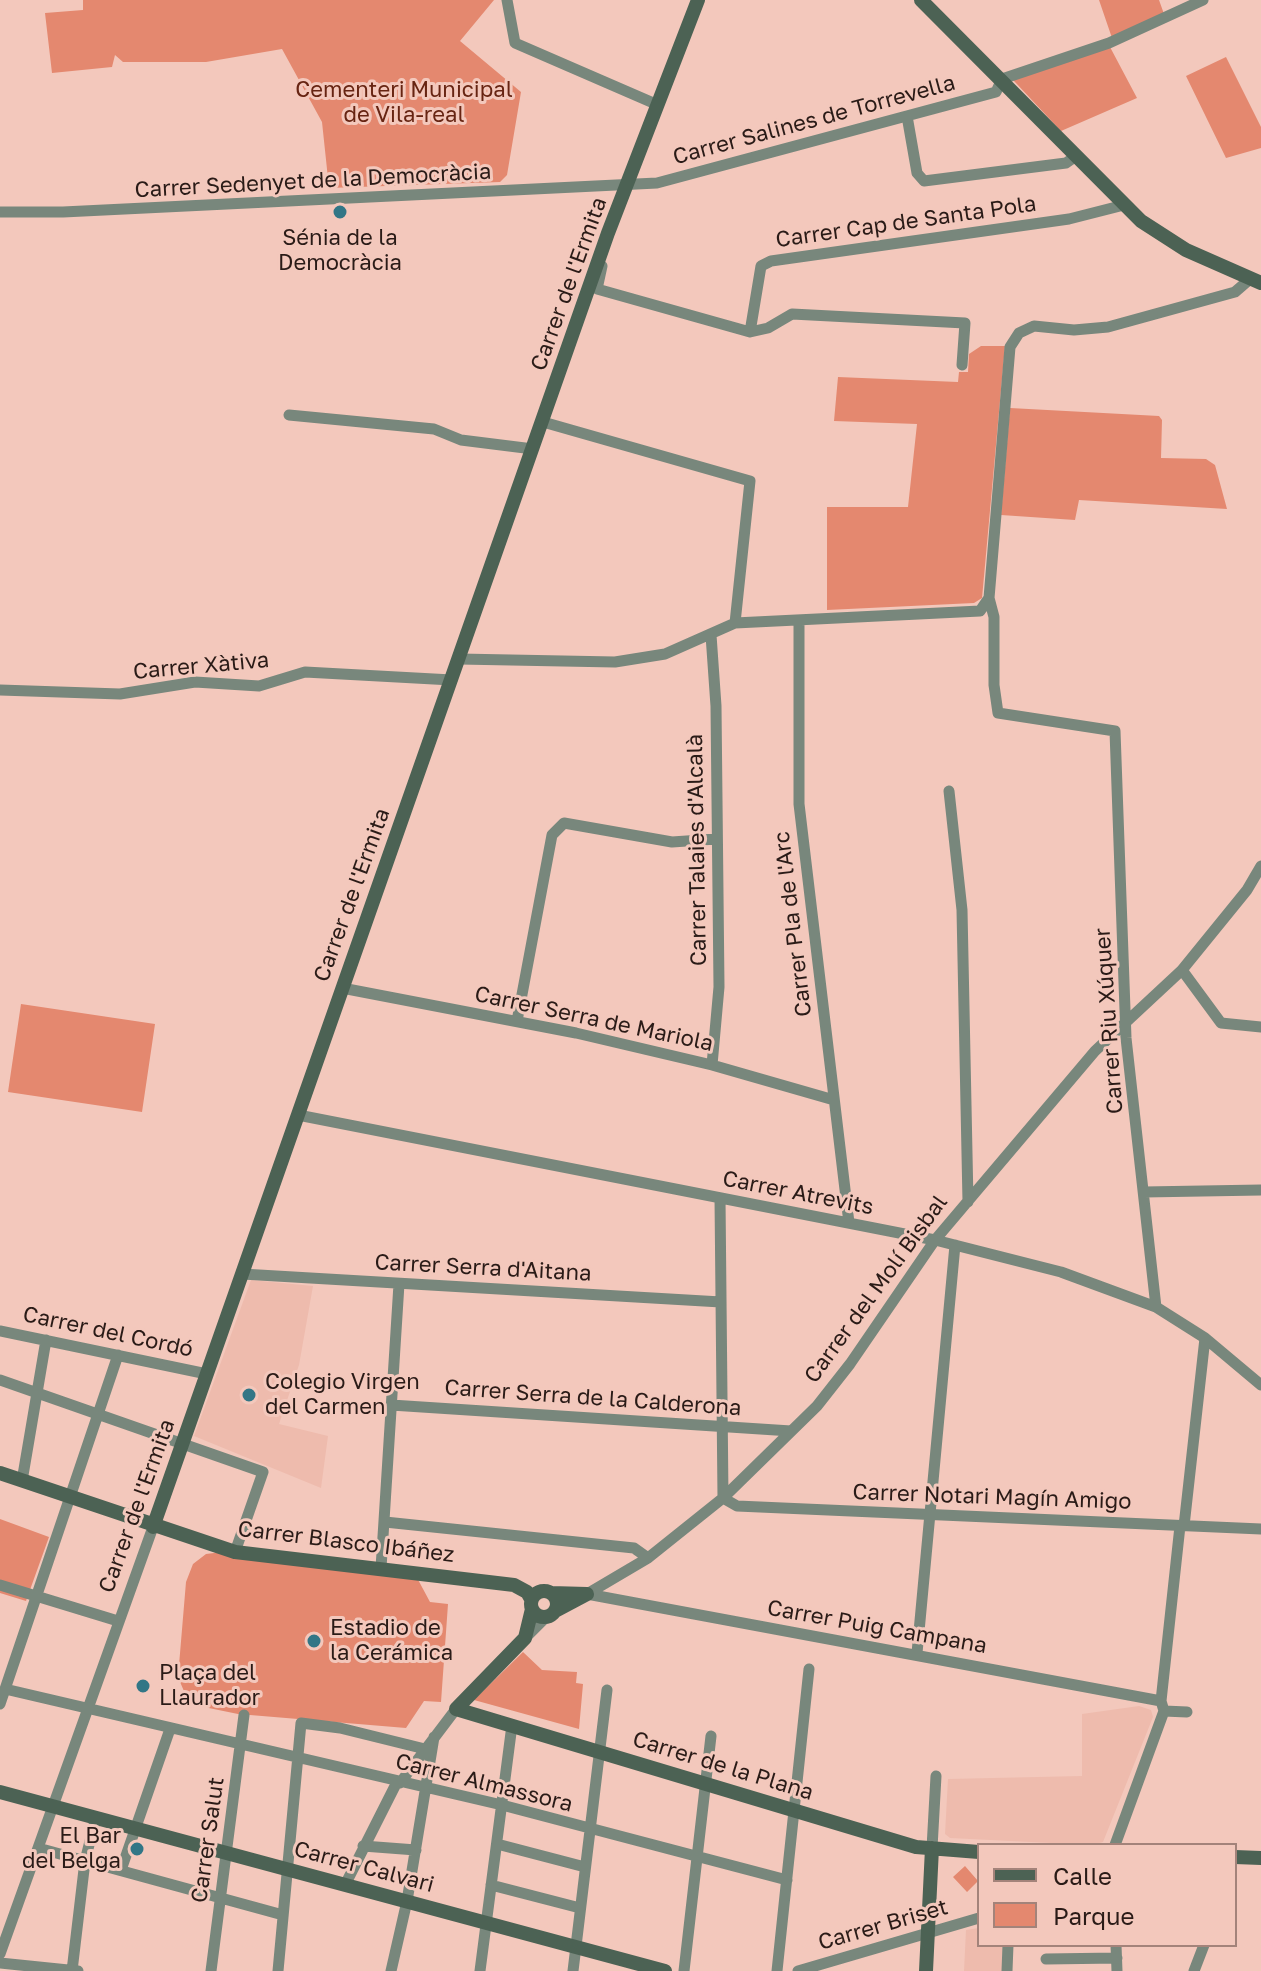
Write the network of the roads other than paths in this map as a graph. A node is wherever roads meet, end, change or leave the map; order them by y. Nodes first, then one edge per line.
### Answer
1 (507, 0) edge
2 (698, 0) edge
3 (921, 0) edge
4 (1203, 0) edge
5 (1002, 79) junction
6 (658, 105) junction
7 (907, 116) junction
8 (1076, 156) junction
9 (628, 187) junction
10 (1124, 205) junction
11 (0, 212) edge
12 (608, 233) junction
13 (1257, 281) edge
14 (750, 332) junction
15 (962, 365) dead end
16 (289, 415) dead end
17 (543, 422) junction
18 (533, 449) junction
19 (989, 598) junction
20 (799, 620) junction
21 (735, 623) junction
22 (711, 635) junction
23 (459, 659) junction
24 (452, 680) junction
25 (0, 690) edge
26 (949, 791) dead end
27 (716, 839) junction
28 (1261, 866) edge
29 (1182, 970) junction
30 (342, 988) junction
31 (517, 1021) junction
32 (1127, 1021) junction
33 (1261, 1027) edge
34 (712, 1065) junction
35 (834, 1100) junction
36 (298, 1115) junction
37 (1261, 1190) edge
38 (1144, 1192) junction
39 (720, 1198) junction
40 (968, 1202) junction
41 (849, 1223) junction
42 (935, 1240) junction
43 (955, 1245) junction
44 (242, 1274) junction
45 (399, 1284) junction
46 (721, 1302) junction
47 (1156, 1307) junction
48 (0, 1331) edge
49 (1205, 1338) junction
50 (46, 1340) junction
51 (118, 1355) junction
52 (207, 1374) junction
53 (0, 1380) edge
54 (1261, 1385) edge
55 (38, 1393) junction
56 (391, 1405) junction
57 (98, 1414) junction
58 (722, 1427) junction
59 (791, 1431) junction
60 (182, 1443) junction
61 (0, 1473) edge
62 (22, 1481) junction
63 (70, 1498) junction
64 (723, 1498) junction
65 (930, 1515) junction
66 (385, 1522) junction
67 (1182, 1526) junction
68 (153, 1527) junction
69 (1261, 1529) edge
70 (235, 1552) junction
71 (648, 1558) junction
72 (381, 1568) junction
73 (0, 1585) edge
74 (551, 1593) junction
75 (587, 1594) junction
76 (36, 1596) junction
77 (532, 1604) junction
78 (550, 1614) junction
79 (118, 1621) junction
80 (525, 1638) junction
81 (917, 1653) junction
82 (809, 1669) dead end
83 (607, 1690) dead end
84 (2, 1698) edge
85 (1162, 1706) junction
86 (87, 1709) junction
87 (456, 1709) junction
88 (1187, 1712) dead end
89 (244, 1715) dead end
90 (512, 1725) junction
91 (170, 1729) junction
92 (711, 1736) dead end
93 (434, 1737) junction
94 (241, 1746) junction
95 (425, 1749) junction
96 (600, 1752) junction
97 (300, 1760) junction
98 (936, 1776) dead end
99 (398, 1782) junction
100 (705, 1783) junction
101 (427, 1789) junction
102 (0, 1792) edge
103 (51, 1805) junction
104 (502, 1805) junction
105 (794, 1810) junction
106 (96, 1817) junction
107 (136, 1828) junction
108 (590, 1829) junction
109 (1116, 1843) edge
110 (497, 1844) junction
111 (363, 1846) junction
112 (38, 1848) junction
113 (932, 1848) junction
114 (416, 1850) junction
115 (977, 1852) edge
116 (227, 1853) junction
117 (697, 1856) junction
118 (1261, 1858) edge
119 (1237, 1860) edge
120 (85, 1861) junction
121 (285, 1867) junction
122 (585, 1867) junction
123 (121, 1870) junction
124 (787, 1880) junction
125 (345, 1885) junction
126 (491, 1885) junction
127 (219, 1897) junction
128 (407, 1901) junction
129 (580, 1908) junction
130 (283, 1915) junction
131 (977, 1919) edge
132 (487, 1923) junction
133 (928, 1934) junction
134 (576, 1947) junction
135 (1008, 1947) edge
136 (1116, 1947) edge
137 (1203, 1947) edge
138 (0, 1954) edge
139 (1117, 1958) junction
140 (1046, 1959) dead end
141 (0, 1963) edge
142 (72, 1971) edge
143 (79, 1971) edge
144 (211, 1971) edge
145 (278, 1971) edge
146 (391, 1971) edge
147 (480, 1971) edge
148 (573, 1971) edge
149 (665, 1971) edge
150 (684, 1971) edge
151 (777, 1971) edge
152 (798, 1971) edge
153 (926, 1971) edge
154 (1007, 1971) edge
155 (1117, 1971) edge
156 (1194, 1971) edge

1 - 6 street
2 - 6 street, Carrer de l'Ermita
3 - 5 street
4 - 5 street
5 - 7 street, Carrer Salines de Torrevella
5 - 8 street
6 - 9 street, Carrer de l'Ermita
7 - 8 street
7 - 9 street, Carrer Salines de Torrevella
8 - 10 street
9 - 11 street, Carrer Sedenyet de la Democràcia
9 - 12 street, Carrer de l'Ermita
10 - 13 street
10 - 14 street, Carrer Cap de Santa Pola
12 - 14 street
12 - 17 street, Carrer de l'Ermita
13 - 19 street
14 - 15 street
16 - 18 street
17 - 18 street, Carrer de l'Ermita
17 - 21 street
18 - 23 street, Carrer de l'Ermita
19 - 20 street
19 - 32 street, Carrer Riu Xúquer
20 - 21 street
20 - 35 street, Carrer Pla de l'Arc
21 - 22 street
22 - 23 street
22 - 27 street, Carrer Talaies d'Alcalà
23 - 24 street, Carrer de l'Ermita
24 - 25 street, Carrer Xàtiva
24 - 30 street, Carrer de l'Ermita
26 - 40 street
27 - 31 street
27 - 34 street, Carrer Talaies d'Alcalà
28 - 29 street, Carrer del Molí Bisbal
29 - 32 street, Carrer del Molí Bisbal
29 - 33 street
30 - 31 street, Carrer Serra de Mariola
30 - 36 street, Carrer de l'Ermita
31 - 34 street, Carrer Serra de Mariola
32 - 38 street, Carrer Riu Xúquer
32 - 40 street, Carrer del Molí Bisbal
34 - 35 street, Carrer Serra de Mariola
35 - 41 street, Carrer Pla de l'Arc
36 - 39 street, Carrer Atrevits
36 - 44 street, Carrer de l'Ermita
37 - 38 street
38 - 47 street, Carrer Riu Xúquer
39 - 41 street, Carrer Atrevits
39 - 46 street
40 - 42 street, Carrer del Molí Bisbal
41 - 42 street, Carrer Atrevits
42 - 43 street, Carrer Atrevits
42 - 59 street, Carrer del Molí Bisbal
43 - 47 street, Carrer Atrevits
43 - 65 street
44 - 45 street, Carrer Serra d'Aitana
44 - 52 street, Carrer de l'Ermita
45 - 46 street, Carrer Serra d'Aitana
45 - 56 street
46 - 58 street
47 - 49 street, Carrer Atrevits
48 - 50 street, Carrer del Cordó
49 - 54 street, Carrer Atrevits
49 - 67 street
50 - 51 street, Carrer del Cordó
50 - 55 street
51 - 52 street, Carrer del Cordó
51 - 57 street
52 - 60 street, Carrer de l'Ermita
53 - 55 street
55 - 57 street
55 - 62 street
56 - 58 street, Carrer Serra de la Calderona
56 - 66 street
57 - 60 street
57 - 63 street
58 - 59 street, Carrer Serra de la Calderona
58 - 64 street
59 - 64 street, Carrer del Molí Bisbal
60 - 68 street, Carrer de l'Ermita
60 - 70 street
61 - 62 street, Carrer Blasco Ibáñez
62 - 63 street, Carrer Blasco Ibáñez
63 - 68 street, Carrer Blasco Ibáñez
63 - 76 street
64 - 65 street, Carrer Notari Magín Amigo
64 - 71 street, Carrer del Molí Bisbal
65 - 67 street, Carrer Notari Magín Amigo
65 - 81 street
66 - 71 street
66 - 72 street
67 - 69 street, Carrer Notari Magín Amigo
67 - 85 street
68 - 70 street, Carrer Blasco Ibáñez
68 - 79 street, Carrer de l'Ermita
70 - 72 street, Carrer Blasco Ibáñez
71 - 75 street, Carrer del Molí Bisbal
72 - 77 street, Carrer Blasco Ibáñez
73 - 76 street
74 - 75 street
74 - 77 street
74 - 78 street
75 - 78 street, Carrer del Molí Bisbal
75 - 81 street, Carrer Puig Campana
76 - 79 street
76 - 84 street
77 - 78 street, Carrer Blasco Ibáñez
77 - 80 street
78 - 80 street, Carrer del Molí Bisbal
79 - 86 street, Carrer de l'Ermita
80 - 87 street, Carrer del Molí Bisbal
81 - 85 street, Carrer Puig Campana
82 - 105 street
83 - 96 street
84 - 86 street
85 - 88 street, Carrer Puig Campana
85 - 109 street
86 - 91 street
86 - 103 street, Carrer de l'Ermita
87 - 90 street, Carrer de la Plana
87 - 93 street, Carrer del Molí Bisbal
89 - 94 street, Carrer Salut
90 - 96 street, Carrer de la Plana
90 - 104 street
91 - 94 street, Carrer Almassora
91 - 107 street
92 - 100 street
93 - 95 street, Carrer del Molí Bisbal
93 - 101 street
94 - 97 street, Carrer Almassora
94 - 116 street, Carrer Salut
95 - 97 street
95 - 99 street, Carrer del Molí Bisbal
96 - 100 street, Carrer de la Plana
96 - 108 street
97 - 99 street, Carrer Almassora
97 - 121 street
98 - 113 street
99 - 101 street, Carrer Almassora
99 - 111 street, Carrer del Molí Bisbal
100 - 105 street, Carrer de la Plana
100 - 117 street
101 - 104 street, Carrer Almassora
101 - 114 street
102 - 103 street, Carrer Calvari
103 - 106 street, Carrer Calvari
103 - 112 street, Carrer de l'Ermita
104 - 108 street, Carrer Almassora
104 - 110 street
105 - 113 street, Carrer de la Plana
105 - 124 street
106 - 107 street, Carrer Calvari
106 - 120 street
107 - 116 street, Carrer Calvari
107 - 123 street
108 - 117 street, Carrer Almassora
108 - 122 street
110 - 122 street
110 - 126 street
111 - 114 street
111 - 125 street, Carrer del Molí Bisbal
112 - 120 street
112 - 138 street, Carrer de l'Ermita
113 - 115 street, Carrer de la Plana
113 - 133 street
114 - 128 street
116 - 121 street, Carrer Calvari
116 - 127 street, Carrer Salut
117 - 124 street, Carrer Almassora
117 - 150 street
118 - 119 street
120 - 123 street
120 - 142 street
121 - 125 street, Carrer Calvari
121 - 130 street
122 - 129 street
123 - 127 street
124 - 151 street
125 - 128 street, Carrer Calvari
126 - 129 street
126 - 132 street
127 - 130 street
127 - 144 street, Carrer Salut
128 - 132 street, Carrer Calvari
128 - 146 street
129 - 134 street
130 - 145 street
131 - 133 street, Carrer Briset
132 - 134 street, Carrer Calvari
132 - 147 street
133 - 152 street, Carrer Briset
133 - 153 street
134 - 148 street
134 - 149 street, Carrer Calvari
135 - 154 street
136 - 139 street
137 - 156 street
139 - 140 street
139 - 155 street
141 - 142 street
142 - 143 street

